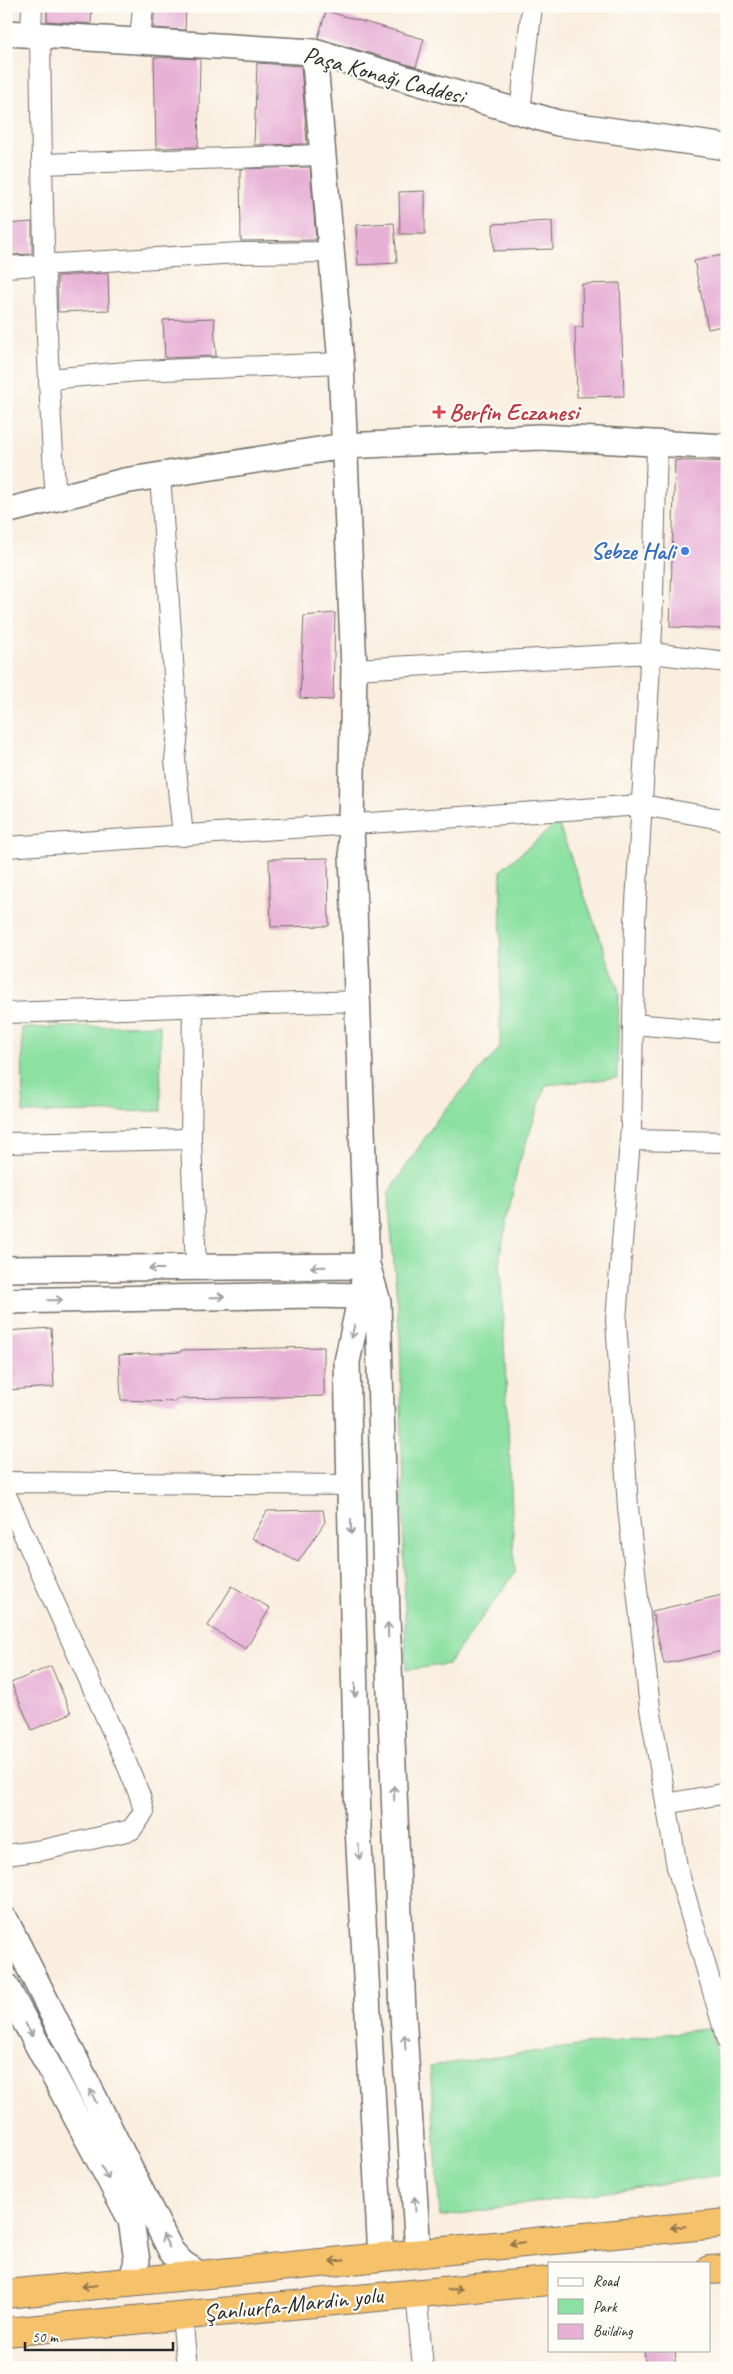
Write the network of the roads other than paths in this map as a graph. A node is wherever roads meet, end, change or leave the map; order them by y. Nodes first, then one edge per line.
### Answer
1 (32, 6) edge
2 (143, 6) edge
3 (532, 6) edge
4 (6, 33) edge
5 (35, 35) junction
6 (140, 41) junction
7 (314, 52) junction
8 (520, 112) junction
9 (727, 147) edge
10 (322, 155) junction
11 (42, 164) junction
12 (333, 252) junction
13 (44, 263) junction
14 (6, 268) edge
15 (341, 363) junction
16 (49, 379) junction
17 (656, 444) junction
18 (344, 446) junction
19 (727, 447) edge
20 (160, 475) junction
21 (56, 500) junction
22 (6, 511) edge
23 (651, 653) junction
24 (727, 662) edge
25 (354, 669) junction
26 (642, 805) junction
27 (727, 820) edge
28 (351, 826) junction
29 (183, 836) junction
30 (6, 847) edge
31 (359, 1001) junction
32 (193, 1007) junction
33 (6, 1013) edge
34 (633, 1024) junction
35 (727, 1032) edge
36 (191, 1139) junction
37 (630, 1140) junction
38 (727, 1142) edge
39 (6, 1143) edge
40 (367, 1266) junction
41 (6, 1269) edge
42 (196, 1269) junction
43 (369, 1299) junction
44 (6, 1301) edge
45 (6, 1482) edge
46 (350, 1485) junction
47 (6, 1495) edge
48 (727, 1793) edge
49 (666, 1804) junction
50 (6, 1855) edge
51 (6, 1921) edge
52 (6, 1986) edge
53 (719, 1990) edge
54 (727, 2040) edge
55 (727, 2223) edge
56 (418, 2253) junction
57 (380, 2257) junction
58 (727, 2269) edge
59 (710, 2270) edge
60 (200, 2275) junction
61 (548, 2281) edge
62 (131, 2282) junction
63 (416, 2292) junction
64 (6, 2294) edge
65 (182, 2314) junction
66 (6, 2332) edge
67 (188, 2368) edge
68 (423, 2368) edge

1 - 5 street
2 - 6 street
3 - 8 street
4 - 5 street, Paşa Konağı Caddesi
5 - 6 street, Paşa Konağı Caddesi
5 - 11 street
6 - 7 street, Paşa Konağı Caddesi
7 - 8 street, Paşa Konağı Caddesi
7 - 10 street
8 - 9 street, Paşa Konağı Caddesi
10 - 11 street
10 - 12 street
11 - 13 street
12 - 13 street
12 - 15 street
13 - 14 street
13 - 16 street
15 - 16 street
15 - 18 street
16 - 21 street
17 - 18 street
17 - 19 street
17 - 23 street
18 - 20 street
18 - 25 street
20 - 21 street
20 - 29 street
21 - 22 street
23 - 24 street
23 - 25 street
23 - 26 street
25 - 28 street
26 - 27 street
26 - 28 street
26 - 34 street
28 - 29 street
28 - 31 street
29 - 30 street
31 - 32 street
31 - 40 street
32 - 33 street
32 - 36 street
34 - 35 street
34 - 37 street
36 - 39 street
36 - 42 street
37 - 38 street
37 - 49 street
40 -> 42 street
40 - 43 street
42 -> 41 street
44 -> 43 street
43 -> 46 street
56 -> 43 street
45 - 46 street
46 -> 57 street
47 - 50 street
48 - 49 street
49 - 53 street
60 -> 51 street
52 -> 62 street
53 - 54 street
55 -> 56 highway
56 - 57 highway
57 -> 60 highway
58 - 59 highway
60 - 62 highway
63 -> 61 highway, Şanlıurfa-Mardin yolu
62 -> 64 highway
63 - 65 highway, Şanlıurfa-Mardin yolu
63 - 68 street
65 - 66 highway, Şanlıurfa-Mardin yolu
65 - 67 street

